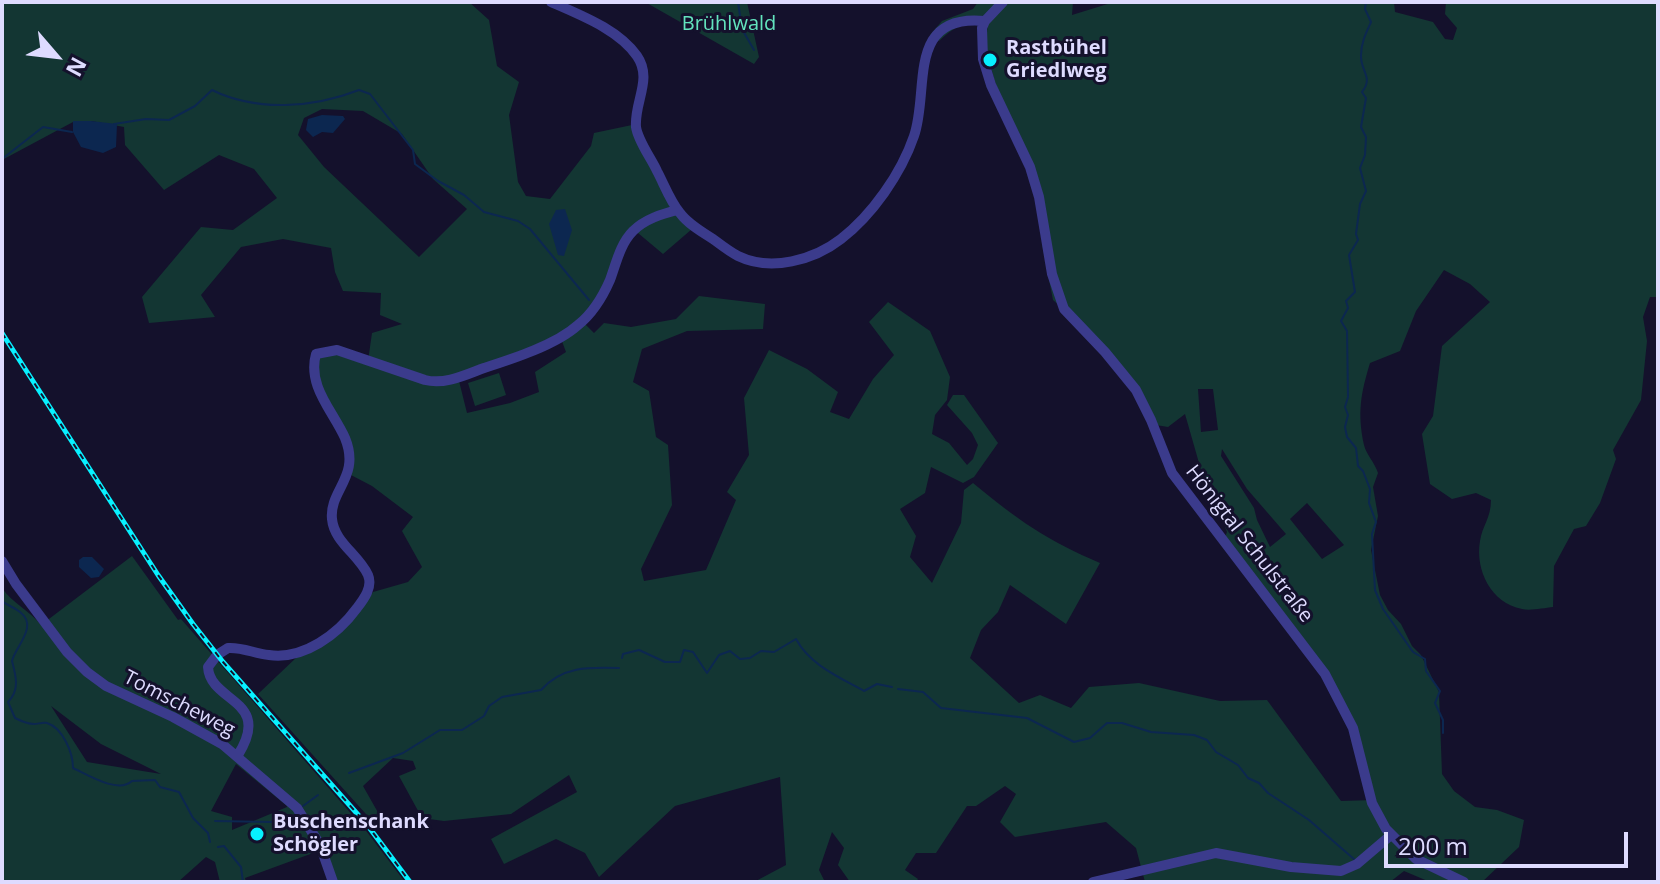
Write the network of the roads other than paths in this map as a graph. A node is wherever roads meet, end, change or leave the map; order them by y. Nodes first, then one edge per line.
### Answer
1 (551, 2) edge
2 (1003, 2) edge
3 (985, 21) junction
4 (677, 210) junction
5 (2, 561) edge
6 (238, 755) junction
7 (1391, 835) junction
8 (333, 882) edge
9 (1093, 882) edge
10 (1464, 882) edge

1 - 4 street
2 - 3 street
3 - 4 street
3 - 7 street, Hönigtal Schulstraße
4 - 6 street
5 - 6 street, Tomscheweg
6 - 8 street, Tomscheweg
7 - 9 street
7 - 10 street, Hönigtal Schulstraße

